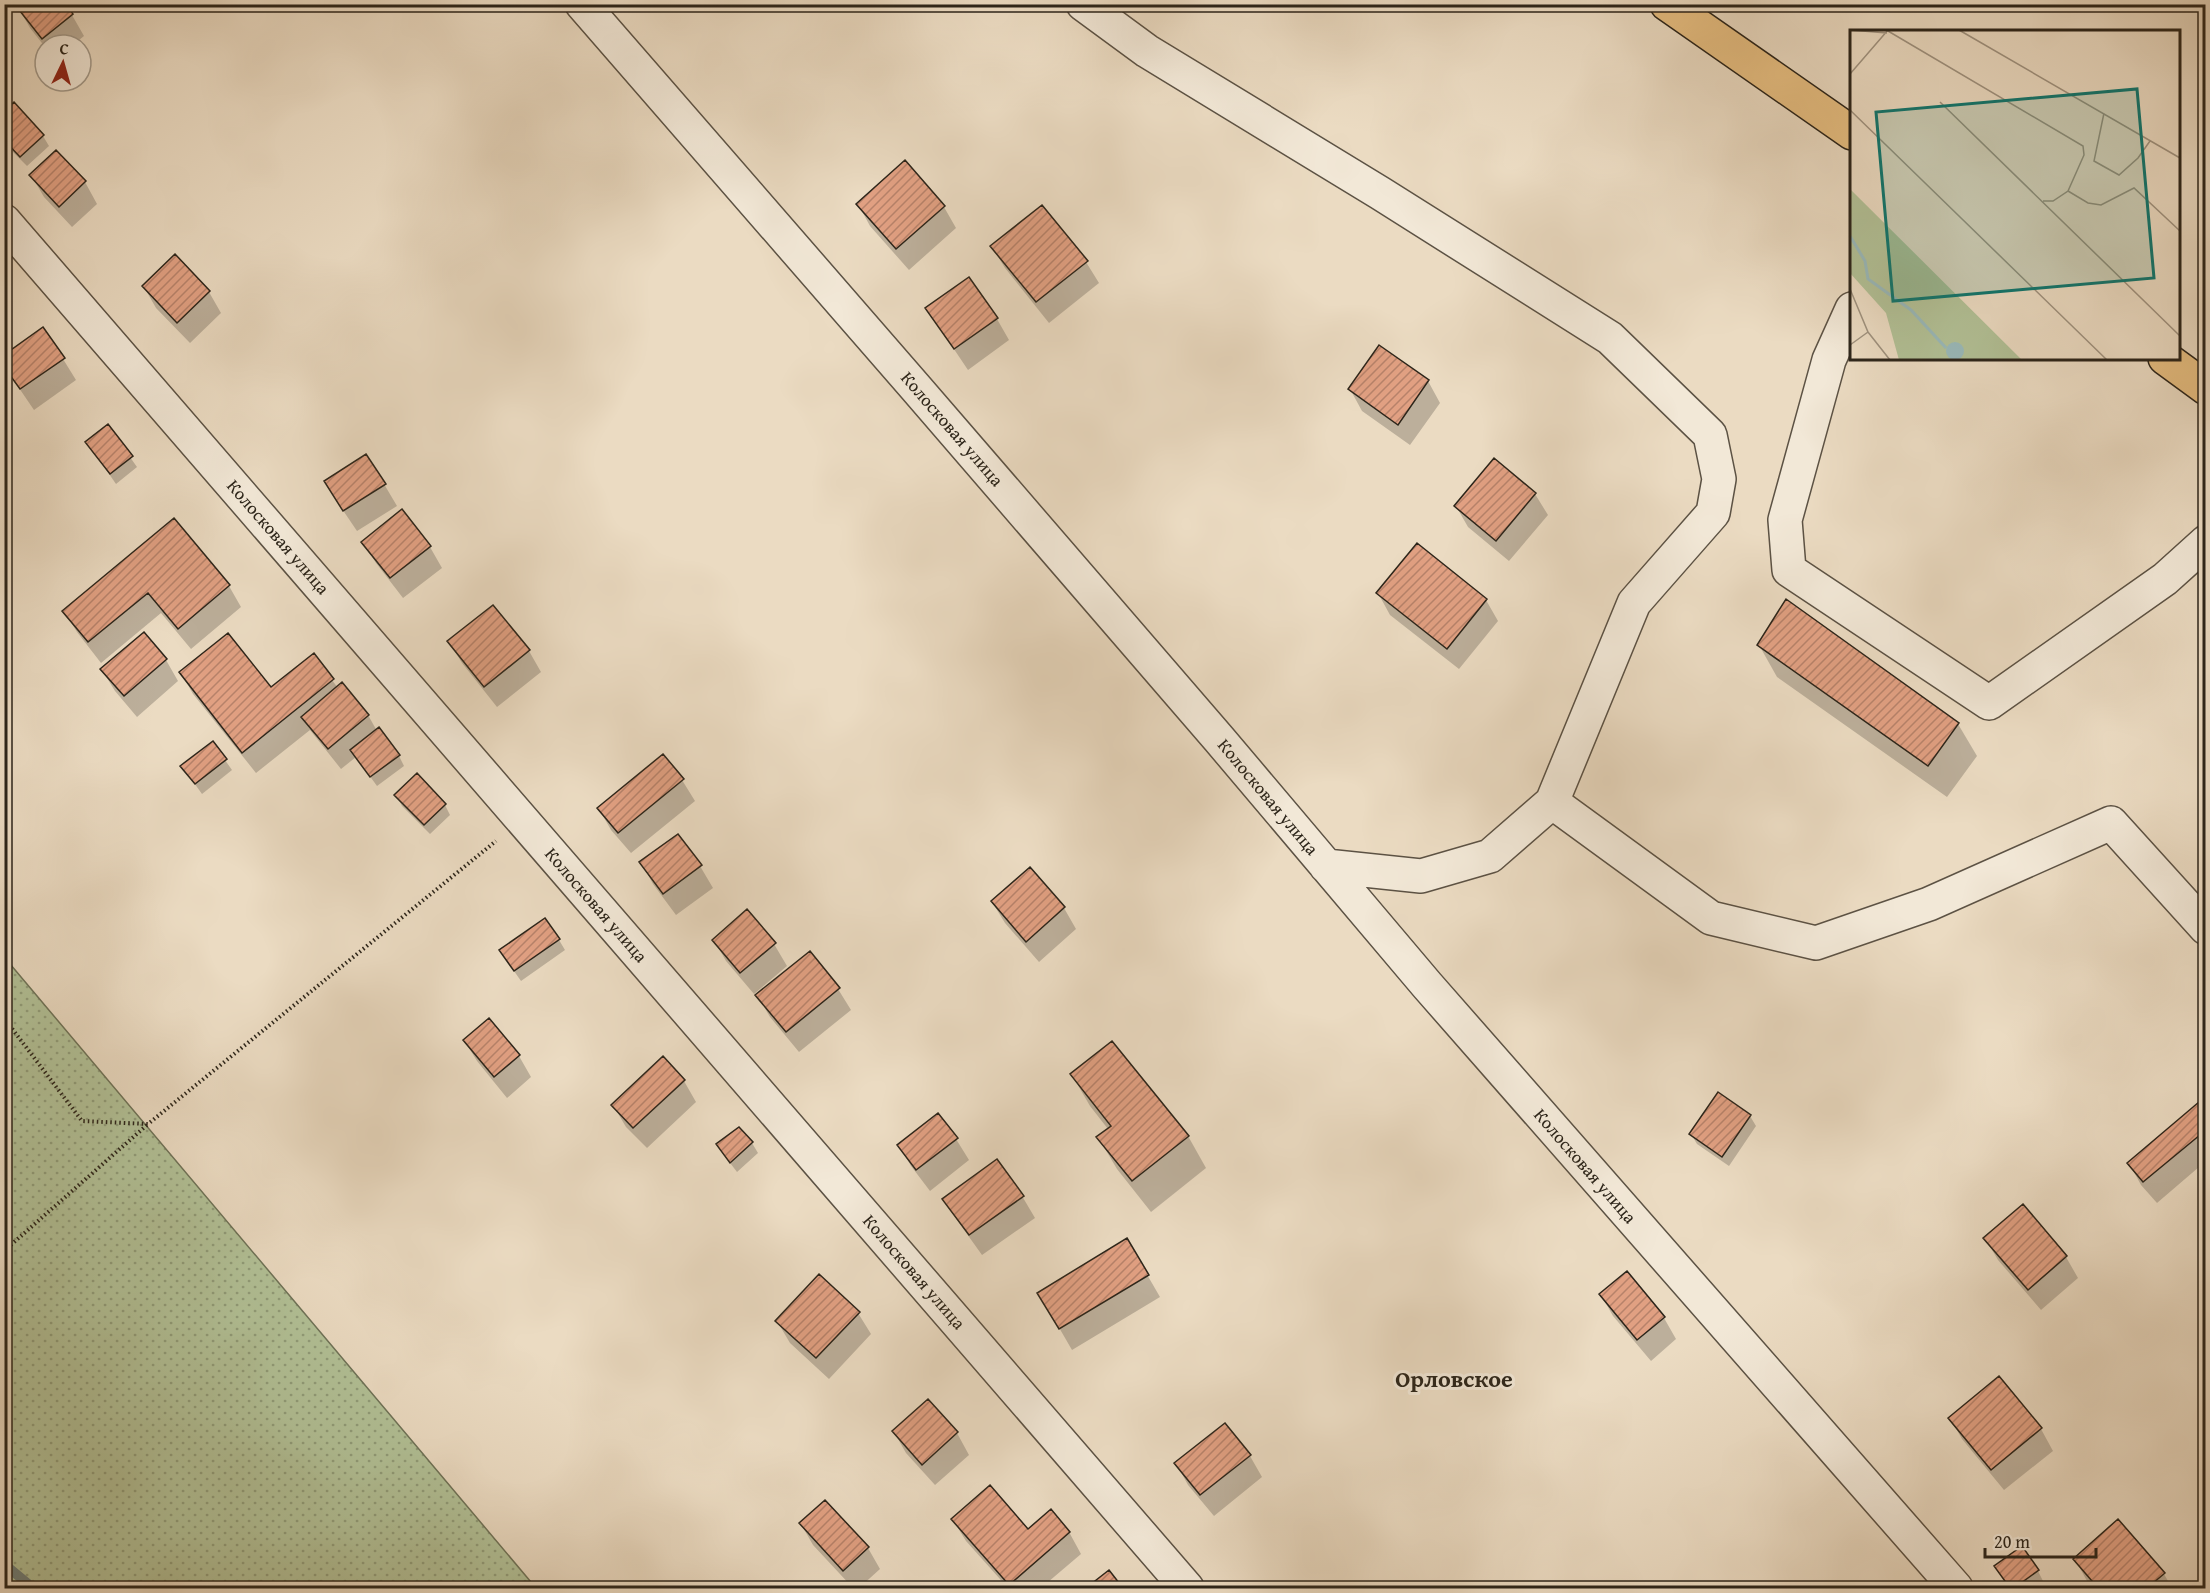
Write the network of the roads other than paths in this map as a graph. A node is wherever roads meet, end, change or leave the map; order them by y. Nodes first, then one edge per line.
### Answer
1 (582, 4) edge
2 (1083, 4) edge
3 (1667, 4) edge
4 (1850, 133) edge
5 (4, 221) edge
6 (1850, 311) edge
7 (2168, 360) edge
8 (2205, 388) edge
9 (2205, 542) edge
10 (1552, 802) junction
11 (1326, 866) junction
12 (2205, 928) edge
13 (1188, 1588) edge
14 (1956, 1588) edge

1 - 11 street, Колосковая улица
2 - 10 street
3 - 4 main road
5 - 13 street, Колосковая улица
6 - 9 street
7 - 8 main road
10 - 11 street
10 - 12 street
11 - 14 street, Колосковая улица

